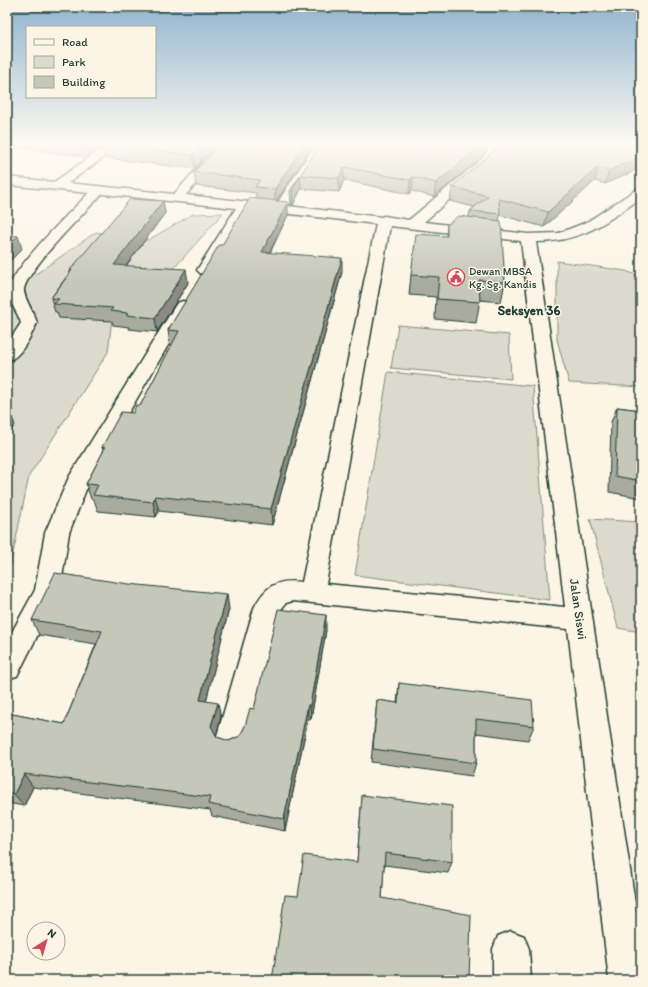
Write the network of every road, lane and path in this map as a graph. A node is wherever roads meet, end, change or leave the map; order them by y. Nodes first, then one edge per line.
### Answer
1 (99, 191) edge
2 (110, 191) edge
3 (183, 191) edge
4 (291, 191) edge
5 (452, 191) edge
6 (641, 192) edge
7 (177, 198) junction
8 (244, 205) junction
9 (280, 209) junction
10 (384, 220) junction
11 (414, 223) junction
12 (528, 238) junction
13 (7, 356) edge
14 (312, 593) junction
15 (580, 620) junction
16 (7, 667) edge
17 (231, 738) edge
18 (628, 980) edge

1 - 13 street
2 - 7 street
3 - 7 street
4 - 9 street
5 - 11 street
6 - 12 street
7 - 8 street
8 - 9 street
8 - 16 street
9 - 10 street
10 - 11 street
10 - 14 street
11 - 12 street
12 - 15 street, Jalan Siswi
14 - 15 street
14 - 17 street
15 - 18 street, Jalan Siswi

